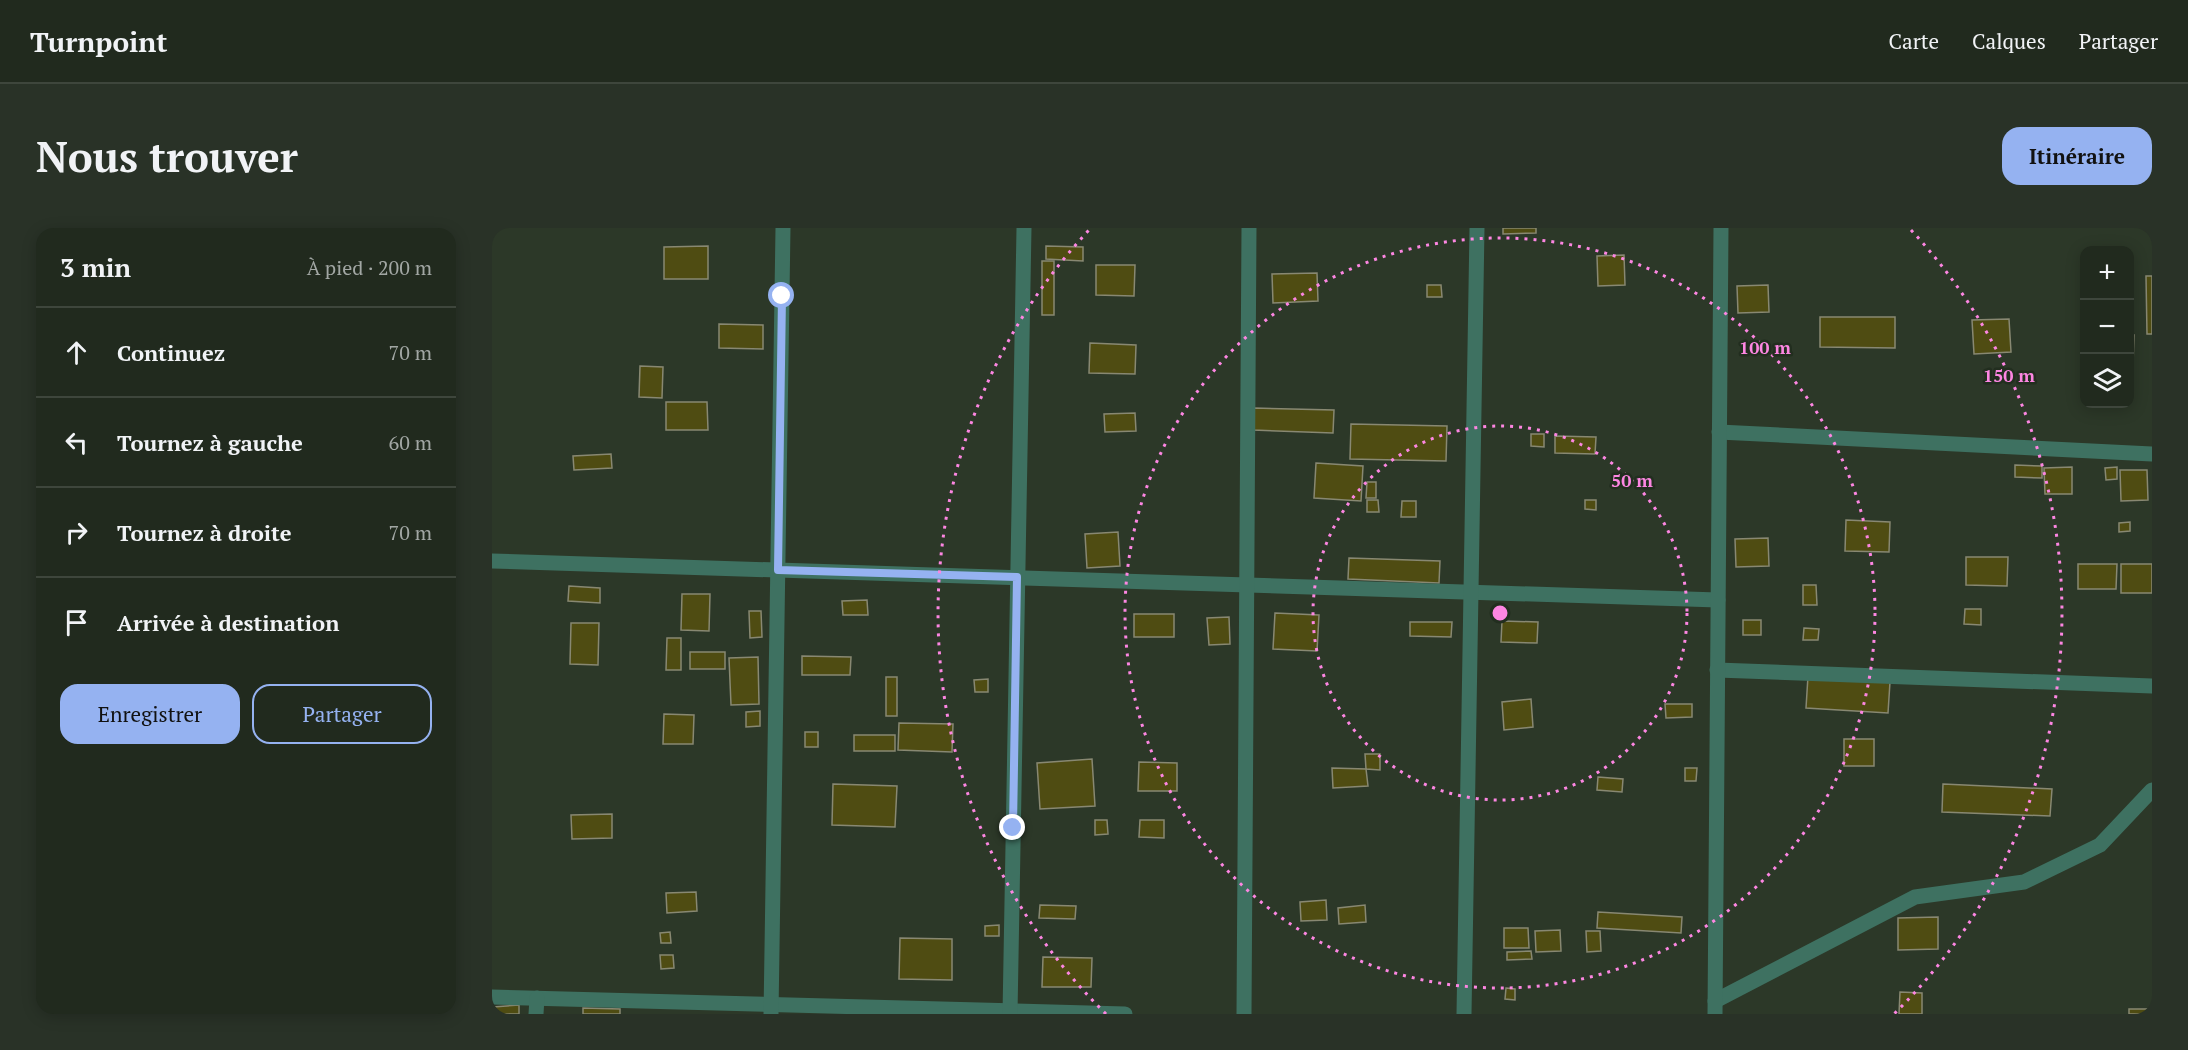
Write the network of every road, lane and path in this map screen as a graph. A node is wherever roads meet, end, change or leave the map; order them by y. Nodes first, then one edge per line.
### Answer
1 (783, 228) edge
2 (1024, 228) edge
3 (1249, 228) edge
4 (1477, 228) edge
5 (1721, 228) edge
6 (1719, 432) junction
7 (2152, 454) edge
8 (492, 561) edge
9 (778, 570) junction
10 (1017, 577) junction
11 (1246, 585) junction
12 (1471, 592) junction
13 (1718, 600) junction
14 (1717, 670) junction
15 (2152, 686) edge
16 (2152, 790) edge
17 (492, 997) edge
18 (537, 998) junction
19 (1715, 1007) edge
20 (771, 1009) edge
21 (1010, 1012) edge
22 (536, 1014) edge
23 (1125, 1014) edge
24 (1244, 1014) edge
25 (1464, 1014) edge

1 - 9 street
2 - 10 street
3 - 11 street
4 - 12 street
5 - 6 street
6 - 7 street
6 - 13 street
8 - 9 street
9 - 10 street
9 - 20 street
10 - 11 street
10 - 21 street
11 - 12 street
11 - 24 street
12 - 13 street
12 - 25 street
13 - 14 street
14 - 15 street
14 - 19 street
16 - 19 street
17 - 18 street
18 - 20 street
18 - 22 street
20 - 21 street
21 - 23 street

